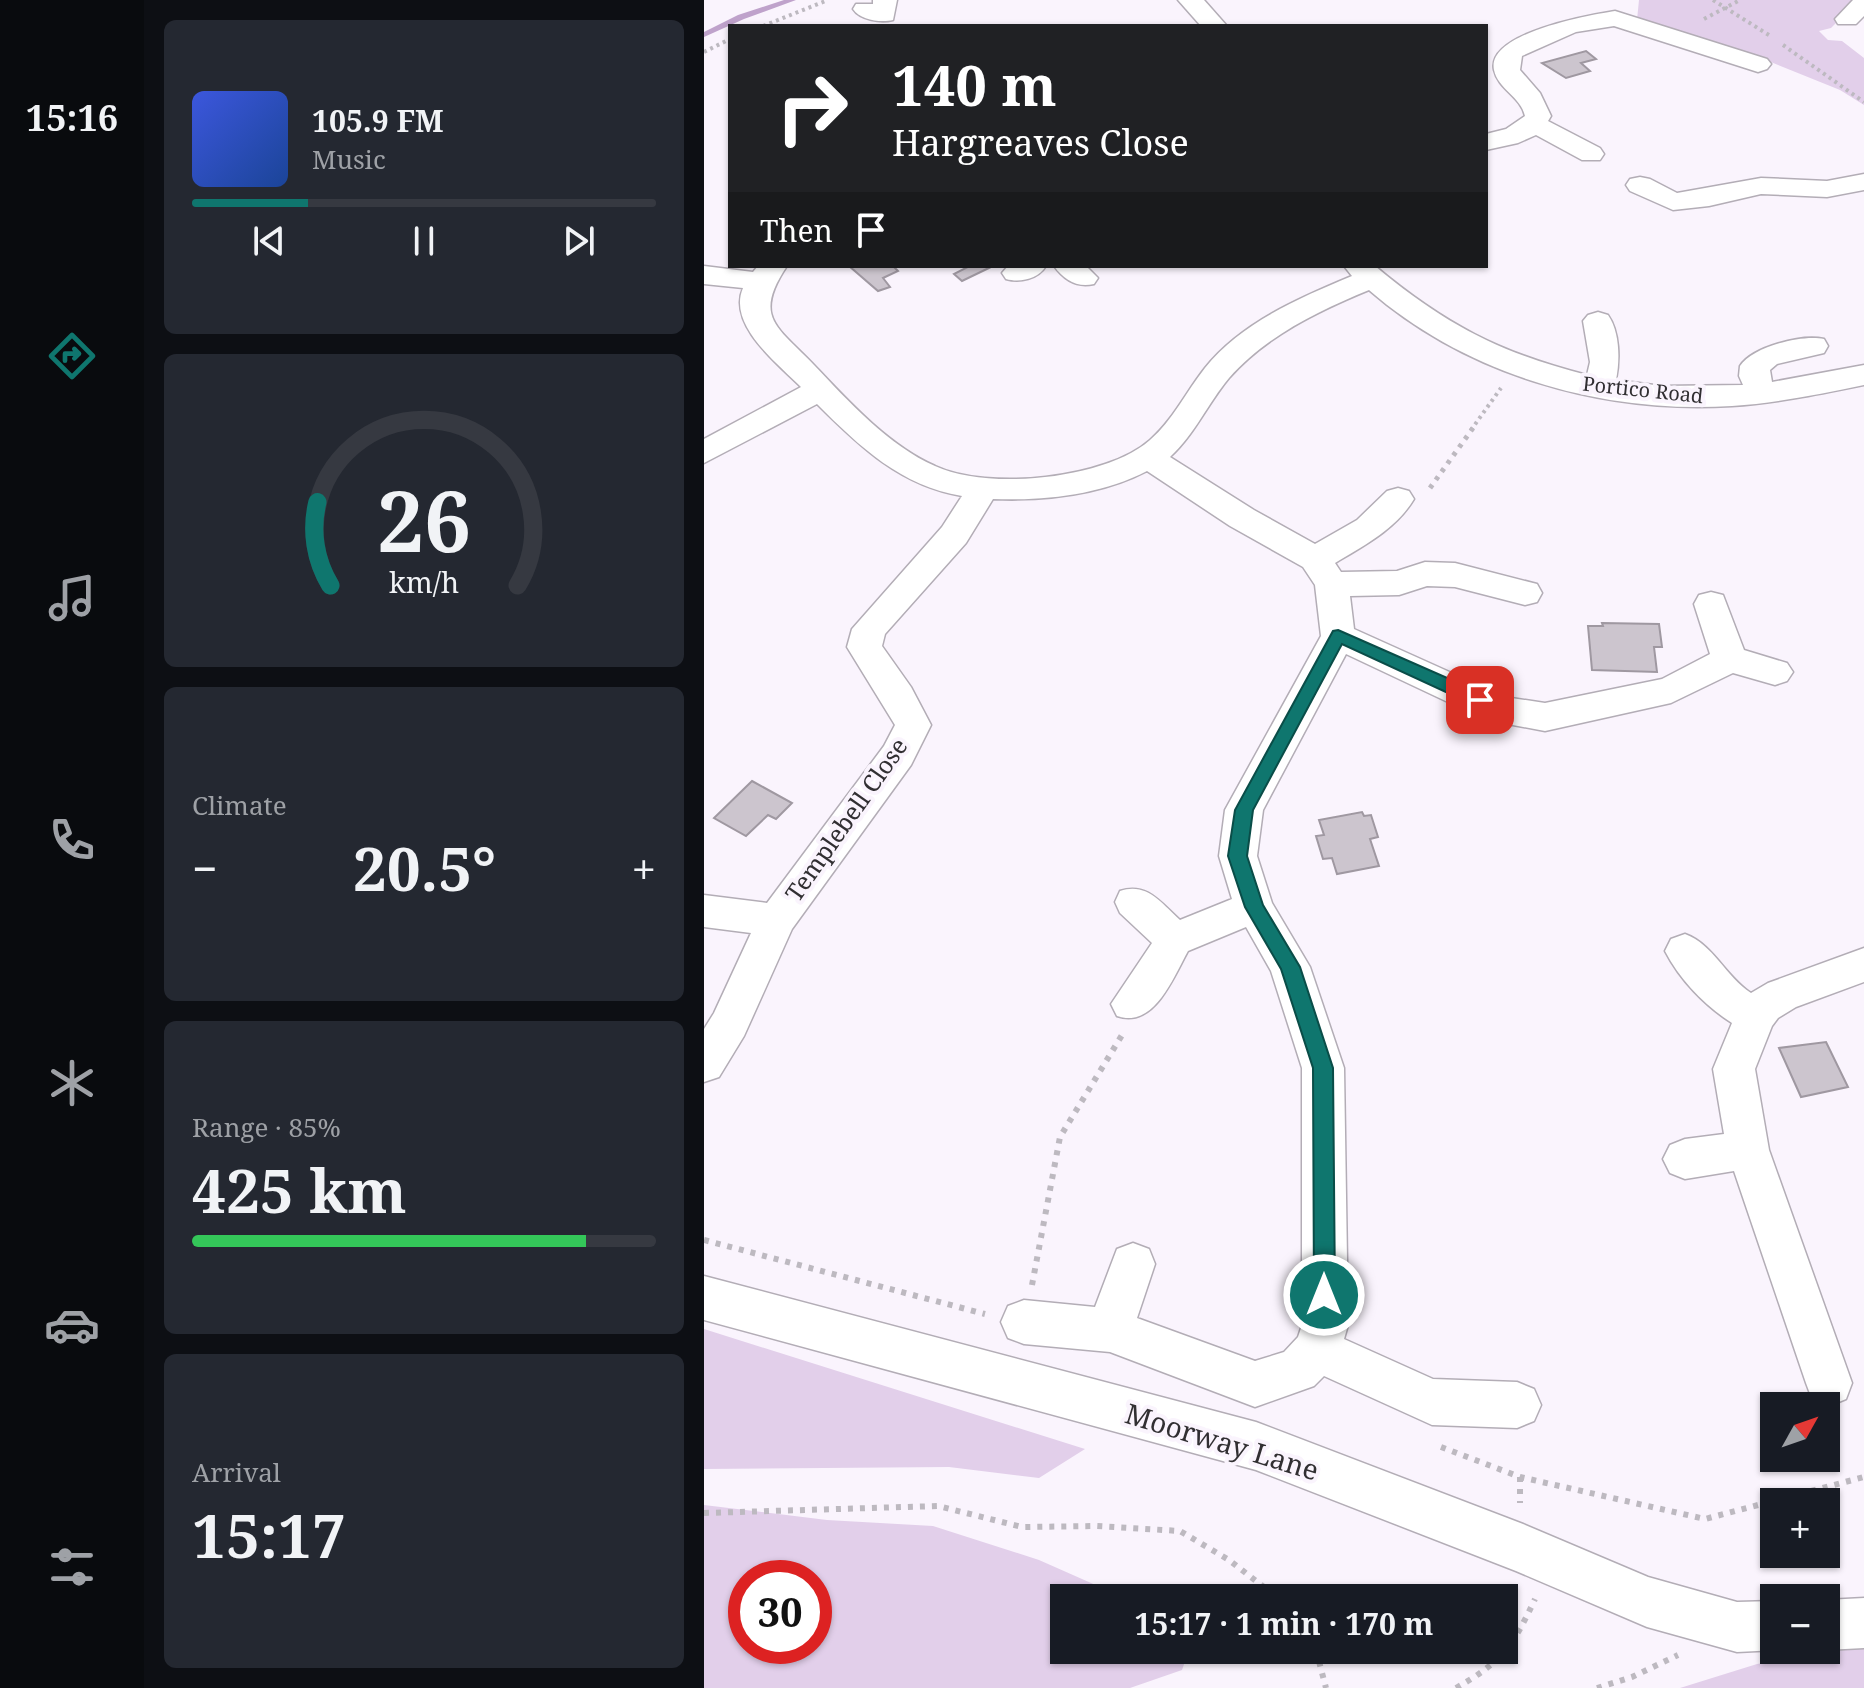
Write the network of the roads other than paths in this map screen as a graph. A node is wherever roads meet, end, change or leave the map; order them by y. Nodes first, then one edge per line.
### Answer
1 (1190, 0) edge
2 (1617, 6) edge
3 (1213, 24) edge
4 (1488, 46) edge
5 (1512, 51) junction
6 (1758, 64) dead end
7 (1535, 120) junction
8 (1488, 141) edge
9 (1594, 144) dead end
10 (1864, 182) edge
11 (1640, 185) dead end
12 (1364, 272) edge
13 (766, 274) edge
14 (704, 275) edge
15 (1598, 321) dead end
16 (1813, 346) dead end
17 (1863, 377) edge
18 (1599, 388) junction
19 (820, 390) junction
20 (1763, 393) junction
21 (704, 452) edge
22 (1148, 457) junction
23 (984, 487) junction
24 (1398, 499) dead end
25 (1324, 571) junction
26 (1525, 593) dead end
27 (1711, 604) dead end
28 (1338, 636) junction
29 (1729, 659) junction
30 (1775, 672) dead end
31 (1134, 902) dead end
32 (1254, 907) junction
33 (704, 911) edge
34 (776, 920) junction
35 (1174, 939) junction
36 (1685, 951) dead end
37 (1864, 965) edge
38 (1131, 1004) road end
39 (1755, 1016) junction
40 (704, 1064) edge
41 (1748, 1150) junction
42 (1685, 1159) dead end
43 (1133, 1264) dead end
44 (704, 1298) edge
45 (1024, 1322) road end
46 (1110, 1330) junction
47 (1317, 1350) junction
48 (1829, 1383) dead end
49 (1517, 1405) dead end
50 (1864, 1623) edge
51 (1840, 1624) edge
52 (1756, 1627) edge

1 - 3 street
2 - 5 street
2 - 6 street
4 - 5 street
5 - 7 street
7 - 8 street
7 - 9 street
10 - 11 street
12 - 18 street, Portico Road
12 - 22 street
13 - 14 street
13 - 19 street
15 - 18 street
16 - 20 street
17 - 20 street, Portico Road
18 - 20 street, Portico Road
19 - 21 street
19 - 23 street
22 - 23 street
22 - 25 street
23 - 34 street, Templebell Close
24 - 25 street
25 - 26 street
25 - 28 street
27 - 29 street
28 - 29 street
28 - 32 street
29 - 30 street
31 - 35 street
32 - 35 street
32 - 47 street
33 - 34 street, Templebell Close
34 - 40 street, Templebell Close
35 - 38 street
36 - 39 street
37 - 39 street
39 - 41 street
41 - 42 street
41 - 48 street
43 - 46 street
44 - 52 street, Moorway Lane
45 - 46 street
46 - 47 street
47 - 49 street
50 - 51 street

